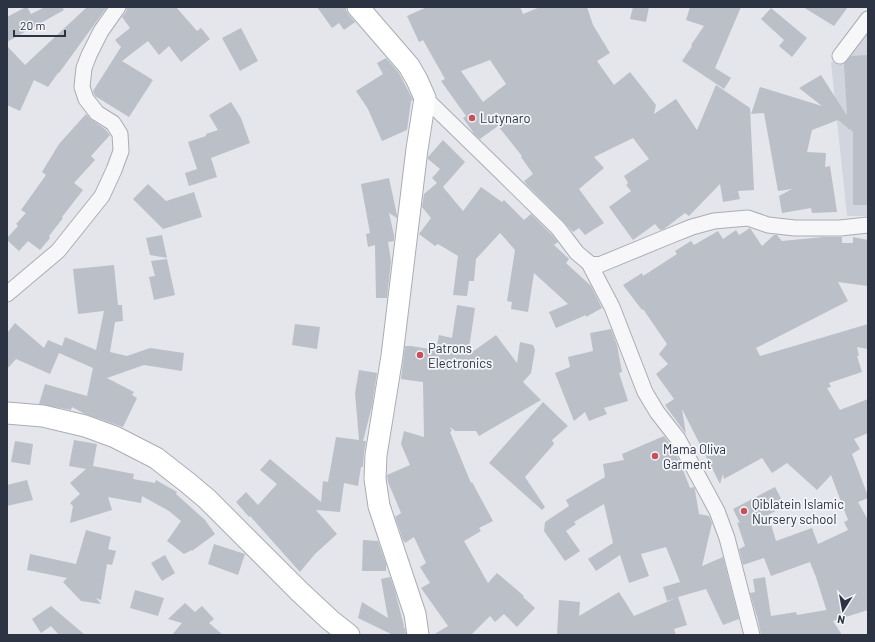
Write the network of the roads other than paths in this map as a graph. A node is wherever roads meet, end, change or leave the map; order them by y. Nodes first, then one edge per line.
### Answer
1 (118, 7) edge
2 (358, 7) edge
3 (868, 19) edge
4 (840, 56) dead end
5 (425, 98) junction
6 (868, 225) edge
7 (588, 264) junction
8 (7, 294) edge
9 (7, 413) edge
10 (349, 635) edge
11 (418, 635) edge
12 (752, 635) edge

1 - 8 street
2 - 5 main road
3 - 4 street
5 - 7 street
5 - 11 main road
6 - 7 street
7 - 12 street
9 - 10 main road

